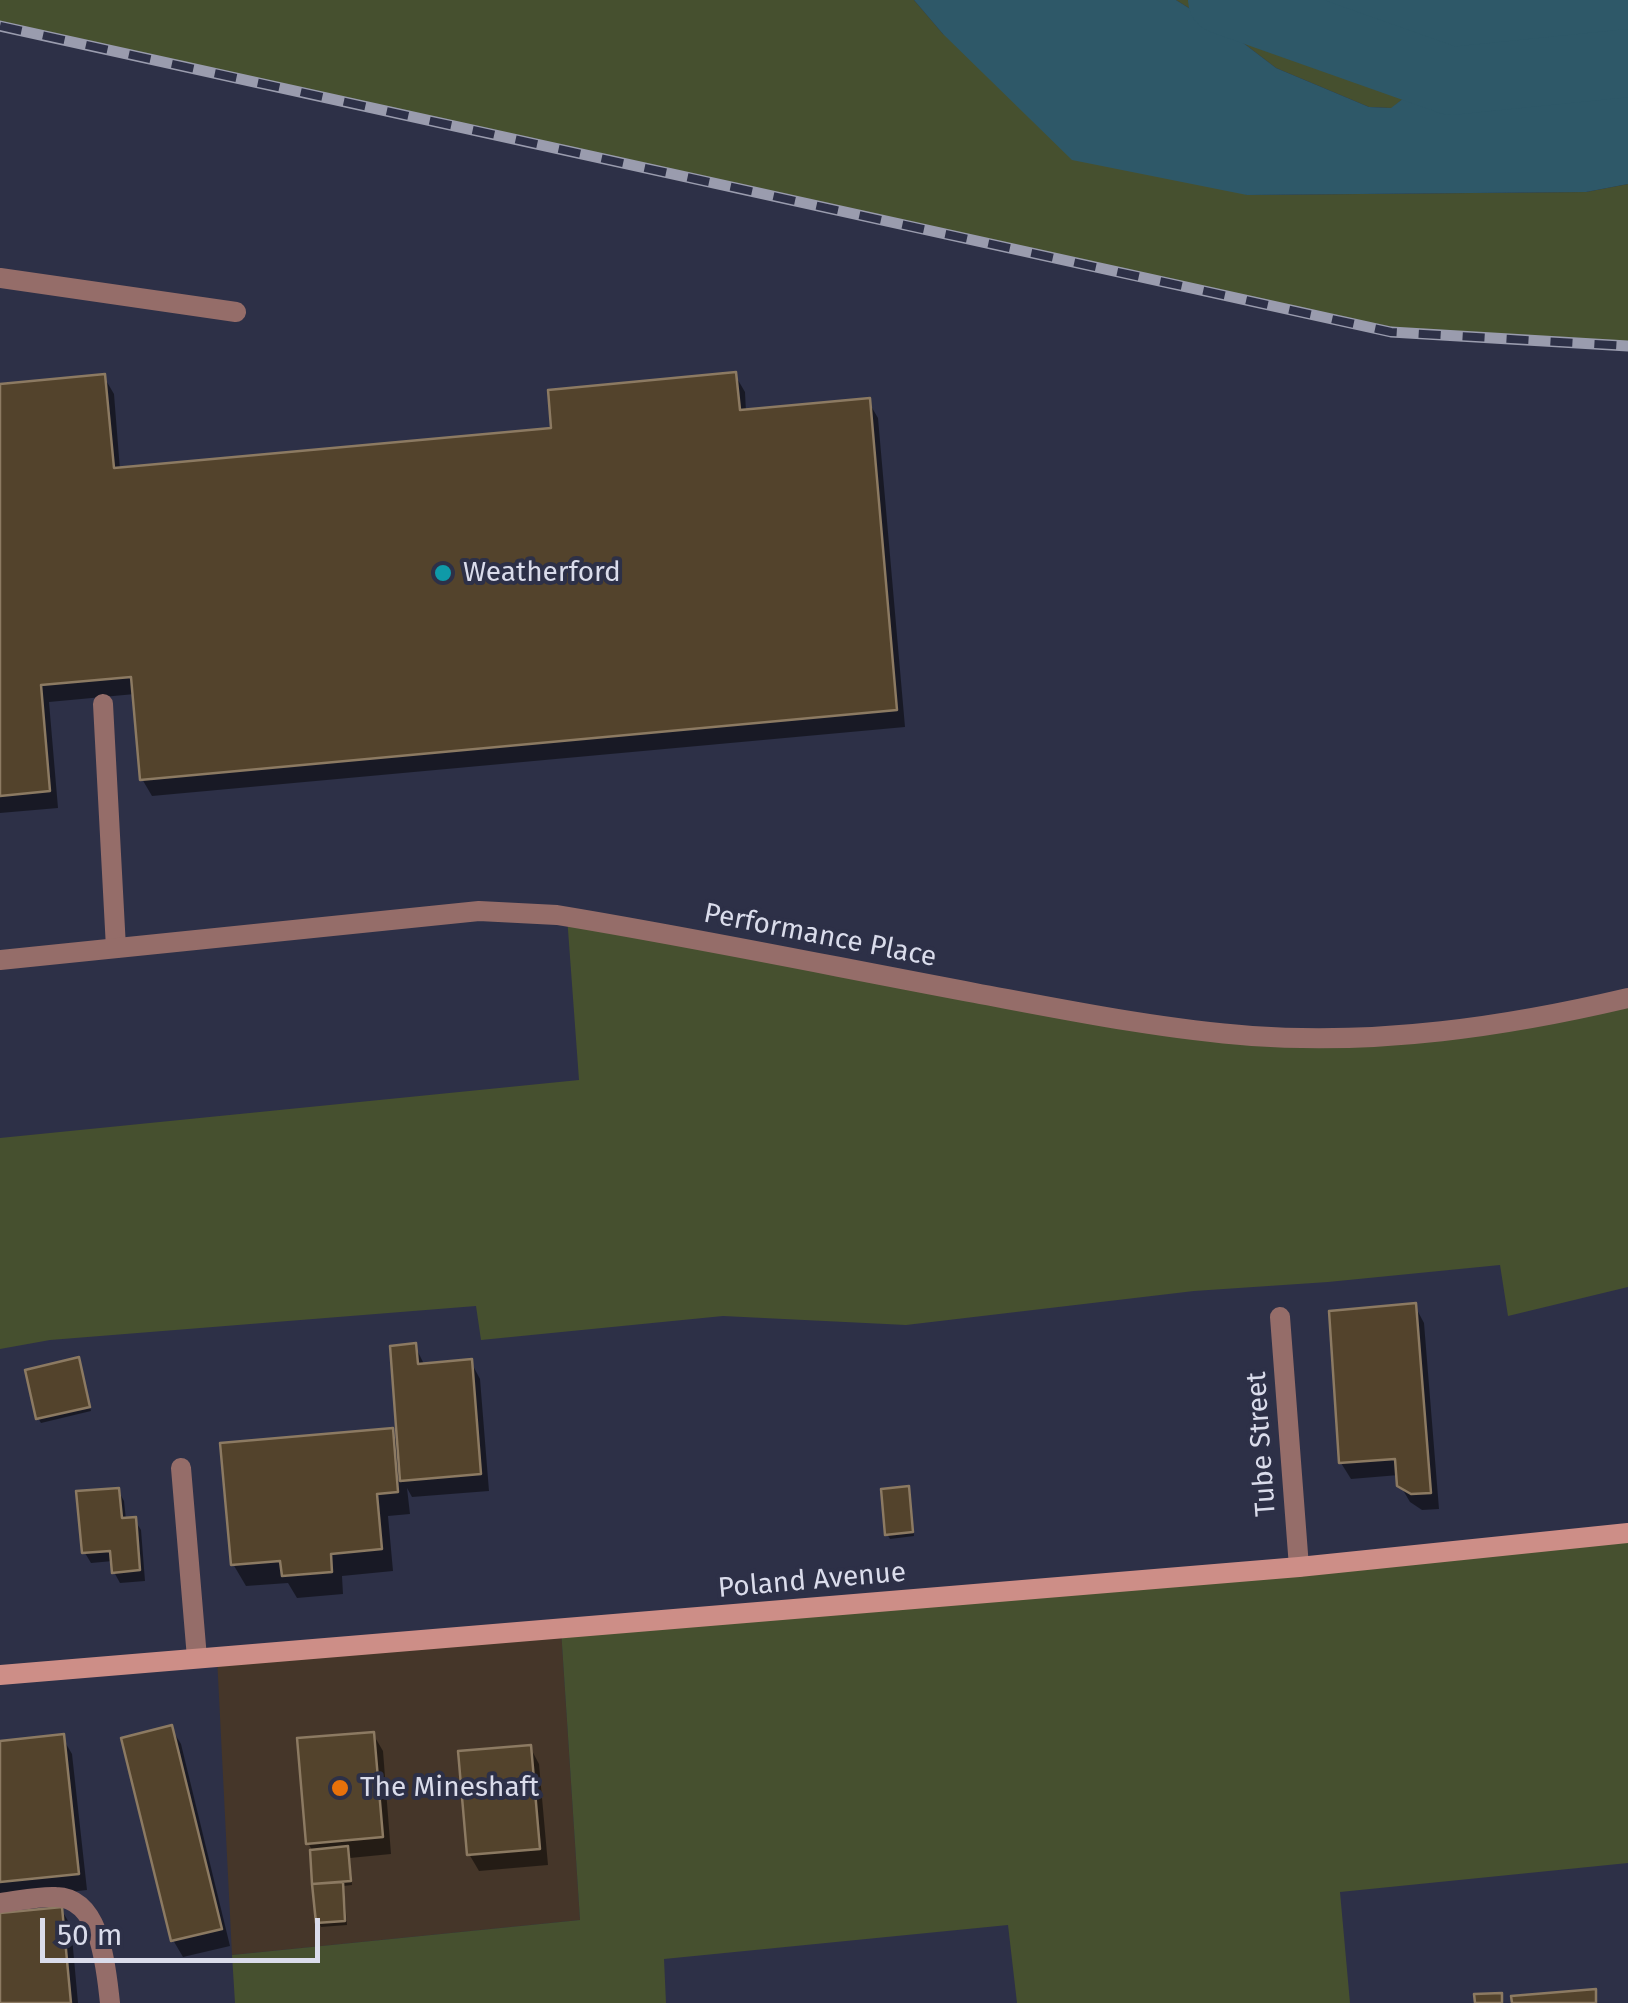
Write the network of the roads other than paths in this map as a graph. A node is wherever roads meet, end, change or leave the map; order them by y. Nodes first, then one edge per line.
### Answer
1 (0, 278) edge
2 (236, 312) dead end
3 (103, 704) dead end
4 (116, 948) junction
5 (0, 960) edge
6 (1628, 998) edge
7 (1280, 1317) dead end
8 (180, 1468) dead end
9 (1628, 1533) edge
10 (1299, 1567) junction
11 (197, 1658) junction
12 (0, 1675) edge
13 (0, 1903) edge
14 (110, 2003) edge

1 - 2 street
3 - 4 street
4 - 5 street, Performance Place
4 - 6 street, Performance Place
7 - 10 street, Tube Street
8 - 11 street
9 - 10 main road, Poland Avenue
10 - 11 main road, Poland Avenue
11 - 12 main road, Poland Avenue
13 - 14 street

